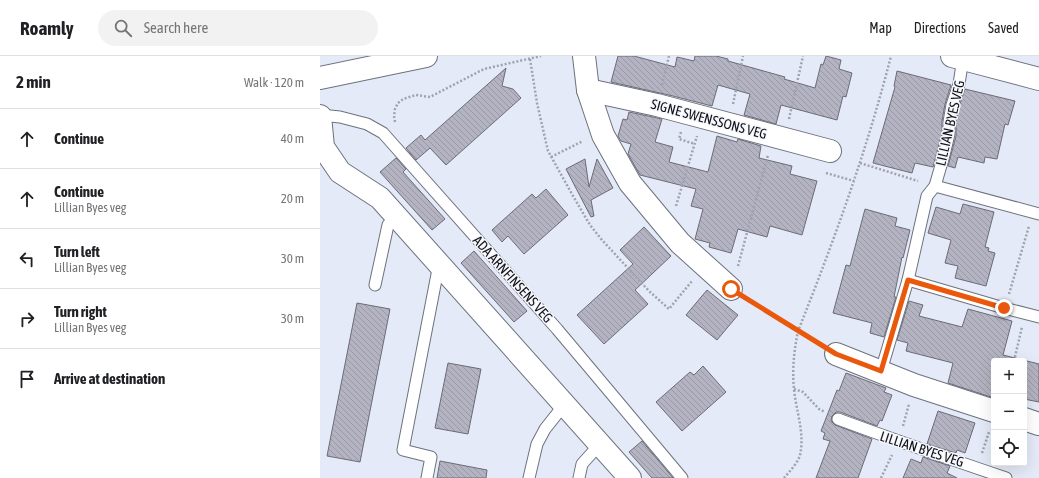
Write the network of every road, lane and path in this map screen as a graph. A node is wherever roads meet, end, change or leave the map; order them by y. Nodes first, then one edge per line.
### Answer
1 (426, 56) edge
2 (541, 56) edge
3 (584, 56) edge
4 (669, 56) edge
5 (743, 56) edge
6 (803, 56) edge
7 (891, 56) edge
8 (958, 57) edge
9 (530, 59) junction
10 (320, 78) edge
11 (1039, 79) edge
12 (588, 90) junction
13 (658, 105) junction
14 (320, 116) edge
15 (702, 117) junction
16 (728, 124) junction
17 (602, 132) junction
18 (779, 138) junction
19 (679, 139) dead end
20 (695, 144) junction
21 (397, 149) junction
22 (830, 151) dead end
23 (551, 157) junction
24 (860, 163) junction
25 (935, 186) junction
26 (1036, 213) edge
27 (396, 216) junction
28 (670, 230) junction
29 (439, 263) junction
30 (705, 265) junction
31 (908, 280) junction
32 (376, 285) dead end
33 (731, 289) junction
34 (1004, 308) junction
35 (1025, 313) junction
36 (1039, 317) edge
37 (798, 331) junction
38 (836, 354) joint
39 (1015, 358) edge
40 (881, 371) junction
41 (794, 390) junction
42 (564, 405) junction
43 (991, 410) edge
44 (838, 419) joint
45 (1027, 421) edge
46 (1039, 424) edge
47 (600, 444) junction
48 (427, 478) edge
49 (529, 478) edge
50 (579, 478) edge
51 (630, 478) edge
52 (682, 478) edge
53 (784, 478) edge
54 (1006, 478) edge

1 - 10 street
2 - 9 path
3 - 12 street
4 - 13 path
5 - 16 path
6 - 18 path
7 - 24 path
8 - 11 street
8 - 25 lane, LILLIAN BYES VEG
9 - 21 path
9 - 23 path
12 - 13 street, SIGNE SWENSSONS VEG
12 - 17 street
13 - 15 street, SIGNE SWENSSONS VEG
14 - 21 lane, ADA ARNFINSENS VEG
14 - 27 street, ADA ARNFINSENS VEG
15 - 16 street, SIGNE SWENSSONS VEG
15 - 20 path
16 - 18 street, SIGNE SWENSSONS VEG
17 - 23 path
17 - 28 street
18 - 22 street, SIGNE SWENSSONS VEG
18 - 33 path
19 - 20 path
20 - 28 path
21 - 52 lane, ADA ARNFINSENS VEG
23 - 30 path
24 - 25 path
24 - 37 path
25 - 26 lane
25 - 31 lane, LILLIAN BYES VEG
26 - 34 path
27 - 29 street, ADA ARNFINSENS VEG
27 - 32 lane
28 - 30 street
29 - 42 street, ADA ARNFINSENS VEG
29 - 48 lane
30 - 33 street
31 - 34 lane
31 - 40 lane, LILLIAN BYES VEG
33 - 37 path
34 - 35 lane
35 - 36 lane
35 - 39 path
37 - 38 path
37 - 41 path
38 - 40 street
40 - 43 street
41 - 44 path
41 - 53 path
42 - 47 street, ADA ARNFINSENS VEG
42 - 49 lane
44 - 54 lane, LILLIAN BYES VEG
45 - 46 street
47 - 50 lane
47 - 51 street, ADA ARNFINSENS VEG

